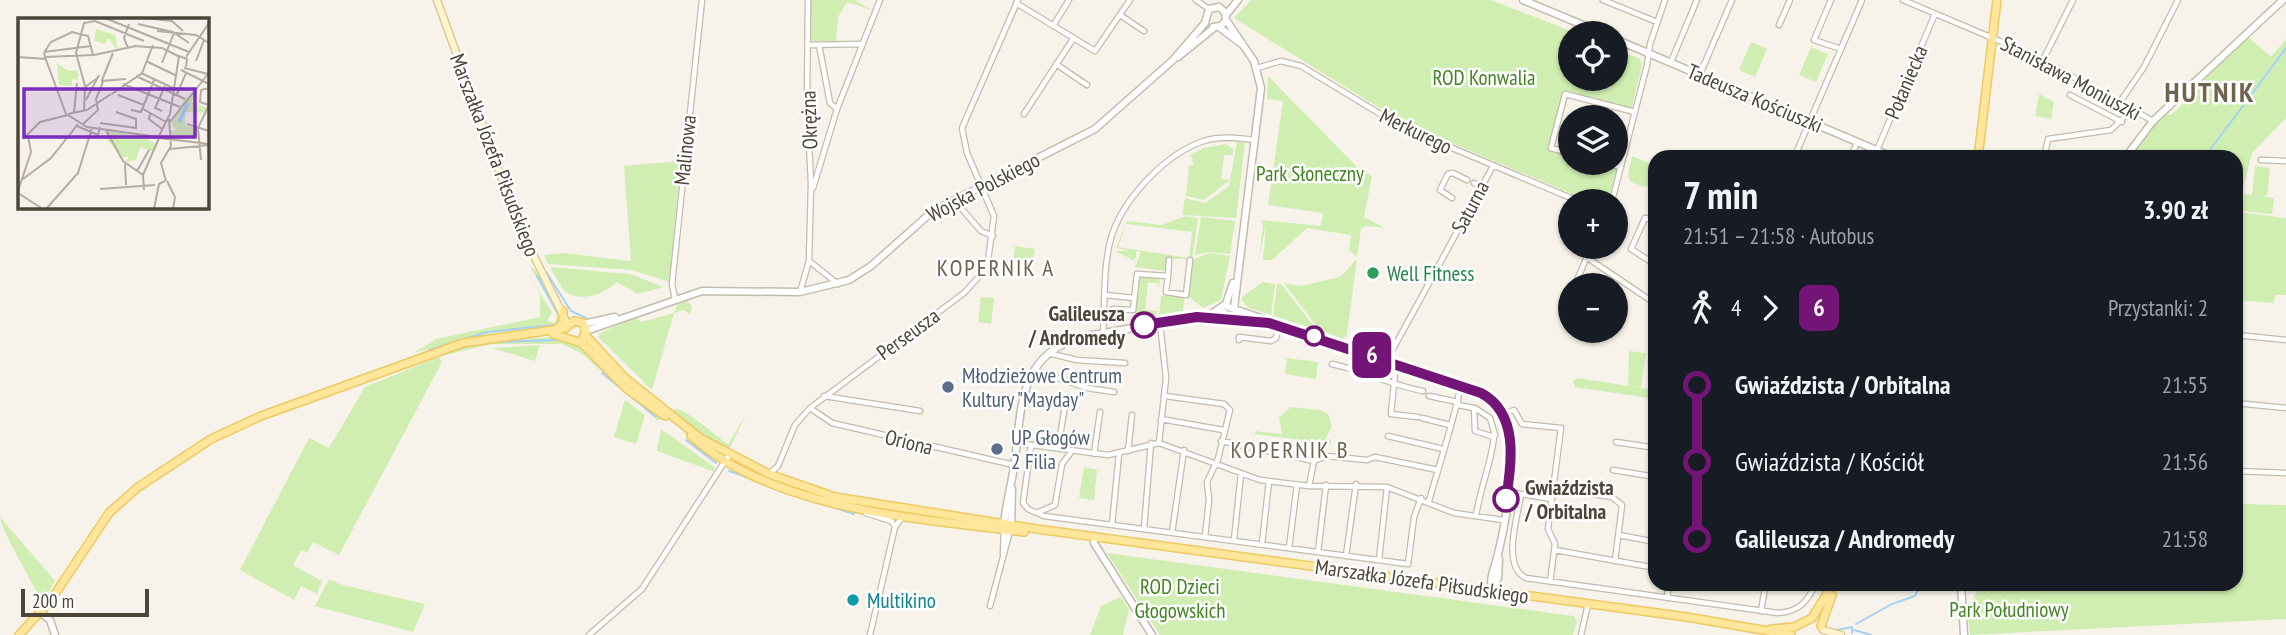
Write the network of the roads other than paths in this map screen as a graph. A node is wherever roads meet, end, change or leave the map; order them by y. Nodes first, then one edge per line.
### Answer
1 (437, 0) edge
2 (702, 0) edge
3 (808, 0) edge
4 (880, 0) edge
5 (1069, 0) edge
6 (1130, 0) edge
7 (1196, 0) edge
8 (1226, 0) edge
9 (1238, 0) edge
10 (1523, 0) edge
11 (1603, 0) edge
12 (1665, 0) edge
13 (1697, 0) edge
14 (1732, 0) edge
15 (1790, 0) edge
16 (1831, 0) edge
17 (1862, 0) edge
18 (1903, 0) edge
19 (1995, 0) edge
20 (2073, 0) edge
21 (2283, 0) edge
22 (2176, 1) edge
23 (1017, 2) edge
24 (1219, 6) junction
25 (1209, 9) junction
26 (1935, 14) junction
27 (1120, 15) junction
28 (1226, 18) junction
29 (1206, 20) junction
30 (1573, 21) edge
31 (1657, 22) junction
32 (1779, 25) dead end
33 (1053, 26) junction
34 (1217, 27) junction
35 (1144, 31) dead end
36 (1990, 36) junction
37 (1073, 39) junction
38 (860, 44) junction
39 (1628, 44) edge
40 (808, 45) junction
41 (819, 45) junction
42 (1245, 47) junction
43 (1841, 49) junction
44 (1649, 53) junction
45 (2043, 60) junction
46 (1173, 61) junction
47 (1671, 62) junction
48 (1056, 64) junction
49 (1257, 68) junction
50 (1700, 74) junction
51 (1087, 85) dead end
52 (2070, 95) dead end
53 (2120, 102) junction
54 (1561, 105) edge
55 (1605, 105) edge
56 (837, 109) junction
57 (2132, 109) junction
58 (1628, 111) edge
59 (1635, 113) junction
60 (1024, 114) dead end
61 (1558, 117) edge
62 (1811, 121) junction
63 (2153, 121) junction
64 (2122, 122) junction
65 (1255, 140) junction
66 (1628, 140) edge
67 (1857, 142) junction
68 (1558, 150) edge
69 (1798, 150) edge
70 (1854, 150) edge
71 (1877, 150) joint
72 (1977, 150) edge
73 (2043, 150) edge
74 (2131, 150) edge
75 (2261, 160) dead end
76 (2286, 161) edge
77 (1493, 166) junction
78 (1467, 180) dead end
79 (1474, 183) dead end
80 (982, 185) junction
81 (1481, 187) junction
82 (1558, 193) edge
83 (810, 195) junction
84 (1452, 198) dead end
85 (954, 200) junction
86 (1648, 219) edge
87 (993, 236) junction
88 (1589, 259) edge
89 (1170, 260) dead end
90 (1190, 260) dead end
91 (1648, 260) edge
92 (809, 261) junction
93 (1168, 276) junction
94 (1234, 281) junction
95 (838, 284) junction
96 (800, 292) junction
97 (1105, 295) junction
98 (1134, 298) junction
99 (675, 299) junction
100 (1648, 299) edge
101 (561, 309) junction
102 (1113, 309) dead end
103 (1230, 312) junction
104 (1205, 315) junction
105 (1197, 317) junction
106 (1258, 318) junction
107 (1160, 323) junction
108 (1269, 323) junction
109 (1279, 325) junction
110 (567, 327) junction
111 (582, 330) junction
112 (550, 332) junction
113 (1103, 333) junction
114 (2243, 336) edge
115 (568, 337) junction
116 (1239, 340) dead end
117 (2286, 340) edge
118 (1047, 352) junction
119 (1387, 360) junction
120 (1125, 363) dead end
121 (1396, 363) junction
122 (1332, 364) dead end
123 (1033, 370) junction
124 (1394, 383) junction
125 (1461, 385) junction
126 (1423, 391) dead end
127 (1114, 392) dead end
128 (823, 396) junction
129 (1165, 396) junction
130 (1429, 396) dead end
131 (1458, 404) junction
132 (2243, 404) edge
133 (1065, 406) dead end
134 (810, 408) junction
135 (1474, 408) junction
136 (2286, 408) edge
137 (920, 411) dead end
138 (1100, 412) dead end
139 (1503, 414) junction
140 (1132, 415) dead end
141 (1161, 419) junction
142 (1450, 425) junction
143 (1223, 430) junction
144 (1388, 436) dead end
145 (1494, 437) junction
146 (1221, 441) junction
147 (1616, 442) dead end
148 (1017, 443) junction
149 (1152, 443) junction
150 (1159, 443) junction
151 (1031, 445) junction
152 (1648, 447) edge
153 (1058, 449) junction
154 (1443, 449) junction
155 (1184, 450) junction
156 (1072, 451) junction
157 (1128, 451) junction
158 (1094, 454) junction
159 (1119, 454) junction
160 (1314, 461) junction
161 (726, 463) junction
162 (1216, 463) junction
163 (1014, 465) junction
164 (778, 467) junction
165 (1438, 470) junction
166 (1613, 470) dead end
167 (2243, 471) edge
168 (1241, 473) junction
169 (2286, 473) edge
170 (769, 474) junction
171 (1648, 476) edge
172 (785, 480) junction
173 (1269, 481) junction
174 (1356, 484) junction
175 (1297, 485) junction
176 (1326, 485) junction
177 (1309, 486) junction
178 (1387, 487) junction
179 (1566, 490) dead end
180 (1507, 492) junction
181 (1521, 494) junction
182 (1421, 498) junction
183 (1552, 499) junction
184 (1430, 501) junction
185 (841, 504) junction
186 (1039, 512) junction
187 (1008, 514) junction
188 (905, 516) junction
189 (1476, 516) junction
190 (1503, 520) junction
191 (991, 525) junction
192 (1112, 525) junction
193 (895, 527) junction
194 (1020, 529) junction
195 (1144, 529) junction
196 (1007, 531) junction
197 (1172, 533) junction
198 (1619, 535) junction
199 (1094, 536) junction
200 (1205, 537) junction
201 (1234, 540) junction
202 (1648, 540) edge
203 (1262, 544) junction
204 (1289, 548) junction
205 (1555, 550) junction
206 (1318, 552) junction
207 (1346, 556) junction
208 (1379, 560) junction
209 (1615, 561) junction
210 (1648, 567) edge
211 (1494, 578) junction
212 (1550, 582) junction
213 (1479, 589) junction
214 (1492, 590) junction
215 (1668, 591) edge
216 (1764, 591) edge
217 (1812, 591) edge
218 (1831, 591) edge
219 (1833, 591) edge
220 (1961, 591) edge
221 (1505, 593) junction
222 (1667, 598) junction
223 (1588, 604) junction
224 (990, 606) dead end
225 (1761, 611) junction
226 (43, 615) junction
227 (1809, 620) junction
228 (1799, 625) junction
229 (1771, 629) junction
230 (1822, 630) edge
231 (54, 633) edge
232 (19, 635) edge
233 (24, 635) edge
234 (589, 635) edge
235 (870, 635) edge
236 (1152, 635) edge
237 (1581, 635) edge
238 (1794, 635) edge
239 (1841, 635) edge
240 (1964, 635) edge

1 - 101 main road, Marszałka Józefa Piłsudskiego
2 - 99 street, Malinowa
3 - 40 street, Okrężna
4 - 38 street, Okrężna
5 - 33 street
6 - 27 street
7 - 25 street
8 - 24 street
9 - 28 street
10 - 30 street
11 - 31 street
12 - 31 street
13 - 47 street
14 - 50 street
15 - 32 street
16 - 43 street
17 - 43 street
18 - 26 street, Stanisława Moniuszki
19 - 36 main road
20 - 45 street
21 - 63 street
22 - 53 street
23 - 33 street
23 - 80 street, Perseusza
24 - 25 street
24 - 28 street
25 - 29 street
26 - 36 street, Stanisława Moniuszki
26 - 71 street, Połaniecka
27 - 35 street
27 - 37 street
28 - 34 street, Wojska Polskiego
28 - 42 street
29 - 34 street
29 - 46 street, Wojska Polskiego
31 - 44 street
33 - 37 street
34 - 42 street
34 - 46 street, Wojska Polskiego
36 - 45 street, Stanisława Moniuszki
36 - 72 main road
37 - 48 street
38 - 41 street
38 - 56 street, Okrężna
39 - 44 street, Tadeusza Kościuszki
40 - 41 street
40 - 83 street, Okrężna
41 - 56 street, Okrężna
42 - 49 street
43 - 62 street
44 - 47 street, Tadeusza Kościuszki
44 - 59 street
45 - 53 street, Stanisława Moniuszki
46 - 80 street, Wojska Polskiego
47 - 50 street, Tadeusza Kościuszki
48 - 51 street
48 - 60 street
49 - 65 street
49 - 77 street, Merkurego
50 - 62 street, Tadeusza Kościuszki
52 - 64 street
53 - 57 street, Stanisława Moniuszki
54 - 55 street
56 - 83 street, Okrężna
57 - 63 street, Stanisława Moniuszki
57 - 64 street
58 - 59 street
59 - 66 street
61 - 68 street
62 - 67 street, Tadeusza Kościuszki
62 - 69 street
63 - 74 street
64 - 73 street
65 - 94 street
65 - 97 street
67 - 70 street
67 - 71 street, Tadeusza Kościuszki
75 - 76 street
77 - 81 street, Saturna
77 - 82 street, Merkurego
78 - 84 street
79 - 81 street
80 - 85 street, Wojska Polskiego
80 - 87 street, Perseusza
81 - 119 street, Saturna
83 - 92 street, Okrężna
85 - 87 street
85 - 95 street, Wojska Polskiego
86 - 91 street
87 - 128 street, Perseusza
88 - 100 street
89 - 93 street
90 - 93 street
92 - 95 street
92 - 96 street, Okrężna
93 - 98 street
94 - 103 street
94 - 104 street
94 - 106 street
95 - 96 street, Wojska Polskiego
96 - 99 street, Wojska Polskiego
97 - 98 street
97 - 113 street
98 - 102 street
99 - 111 street, Wojska Polskiego
101 - 110 main road, Marszałka Józefa Piłsudskiego
101 - 111 main road, Marszałka Józefa Piłsudskiego
101 - 112 main road
103 - 104 street
103 - 105 street
103 - 106 street
103 - 108 street
104 - 105 street
105 - 107 street
106 - 108 street
107 - 113 street
107 - 129 street
108 - 109 street
109 - 116 street
109 - 119 street
110 - 111 main road
110 - 112 main road
110 - 115 main road
111 - 115 main road
111 - 161 main road, Marszałka Józefa Piłsudskiego
111 - 161 main road, Marszałka Józefa Piłsudskiego
112 - 115 main road
112 - 226 main road
113 - 118 street
114 - 117 street
118 - 120 street
118 - 123 street
119 - 121 street
121 - 124 street
121 - 125 street
122 - 124 street
123 - 127 street
123 - 148 street
124 - 126 street
124 - 142 street
125 - 131 street
125 - 139 street
128 - 134 street, Perseusza
128 - 137 street
129 - 141 street
129 - 143 street
130 - 131 street
131 - 135 street
131 - 142 street
132 - 136 street
133 - 153 street
134 - 163 street, Oriona
134 - 164 street, Perseusza
135 - 145 street
135 - 145 street
138 - 158 street
139 - 180 street
139 - 183 street
140 - 157 street
141 - 143 street
141 - 150 street
142 - 154 street
143 - 146 street
144 - 154 street
145 - 189 street
146 - 160 street
146 - 162 street
147 - 152 street
148 - 151 street
148 - 163 street
149 - 150 street
149 - 157 street
149 - 195 street
150 - 155 street
151 - 153 street
151 - 186 street
153 - 156 street
154 - 165 street
155 - 162 street
155 - 197 street
156 - 158 street
156 - 186 street
157 - 159 street
158 - 159 street
159 - 192 street
160 - 165 street
160 - 177 street
161 - 170 main road, Marszałka Józefa Piłsudskiego
161 - 185 main road, Marszałka Józefa Piłsudskiego
161 - 234 street
162 - 168 street
162 - 200 street
163 - 187 street
164 - 170 street
164 - 172 street
165 - 184 street
166 - 171 street
167 - 169 street
168 - 173 street
168 - 201 street
170 - 172 main road, Marszałka Józefa Piłsudskiego
172 - 191 main road, Marszałka Józefa Piłsudskiego
173 - 175 street
173 - 203 street
174 - 176 street
174 - 178 street
174 - 207 street
175 - 177 street
175 - 204 street
176 - 177 street
176 - 206 street
178 - 182 street
178 - 208 street
179 - 198 street
180 - 181 street
180 - 190 street
181 - 183 street
181 - 212 street
182 - 184 street
182 - 208 street
183 - 205 street
184 - 189 street
185 - 188 main road, Marszałka Józefa Piłsudskiego
185 - 193 street
186 - 192 street
187 - 191 street
187 - 194 street
187 - 196 street
188 - 191 main road, Marszałka Józefa Piłsudskiego
188 - 193 street
189 - 190 street
190 - 211 street
191 - 196 main road, Marszałka Józefa Piłsudskiego
191 - 196 street
192 - 195 street
193 - 235 street
194 - 196 main road, Marszałka Józefa Piłsudskiego
194 - 196 street
194 - 199 main road, Marszałka Józefa Piłsudskiego
195 - 197 street
196 - 224 street
197 - 200 street
198 - 202 street
198 - 209 street
199 - 213 main road, Marszałka Józefa Piłsudskiego
199 - 236 street
200 - 201 street
201 - 203 street
203 - 204 street
204 - 206 street
205 - 209 street
205 - 212 street
206 - 207 street
207 - 208 street
209 - 210 street
211 - 213 street
211 - 214 street
211 - 221 street
212 - 222 street
213 - 214 main road, Marszałka Józefa Piłsudskiego
214 - 221 main road, Marszałka Józefa Piłsudskiego
215 - 222 street
216 - 225 street
217 - 225 street
218 - 227 main road
219 - 230 main road
220 - 240 street
221 - 223 main road, Marszałka Józefa Piłsudskiego
222 - 225 street
223 - 229 main road, Marszałka Józefa Piłsudskiego
223 - 237 street
226 - 231 street
226 - 232 main road
226 - 233 main road
227 - 228 main road, Marszałka Józefa Piłsudskiego
227 - 230 main road
228 - 229 main road, Marszałka Józefa Piłsudskiego
228 - 238 main road
229 - 238 main road, Marszałka Józefa Piłsudskiego
230 - 239 main road

